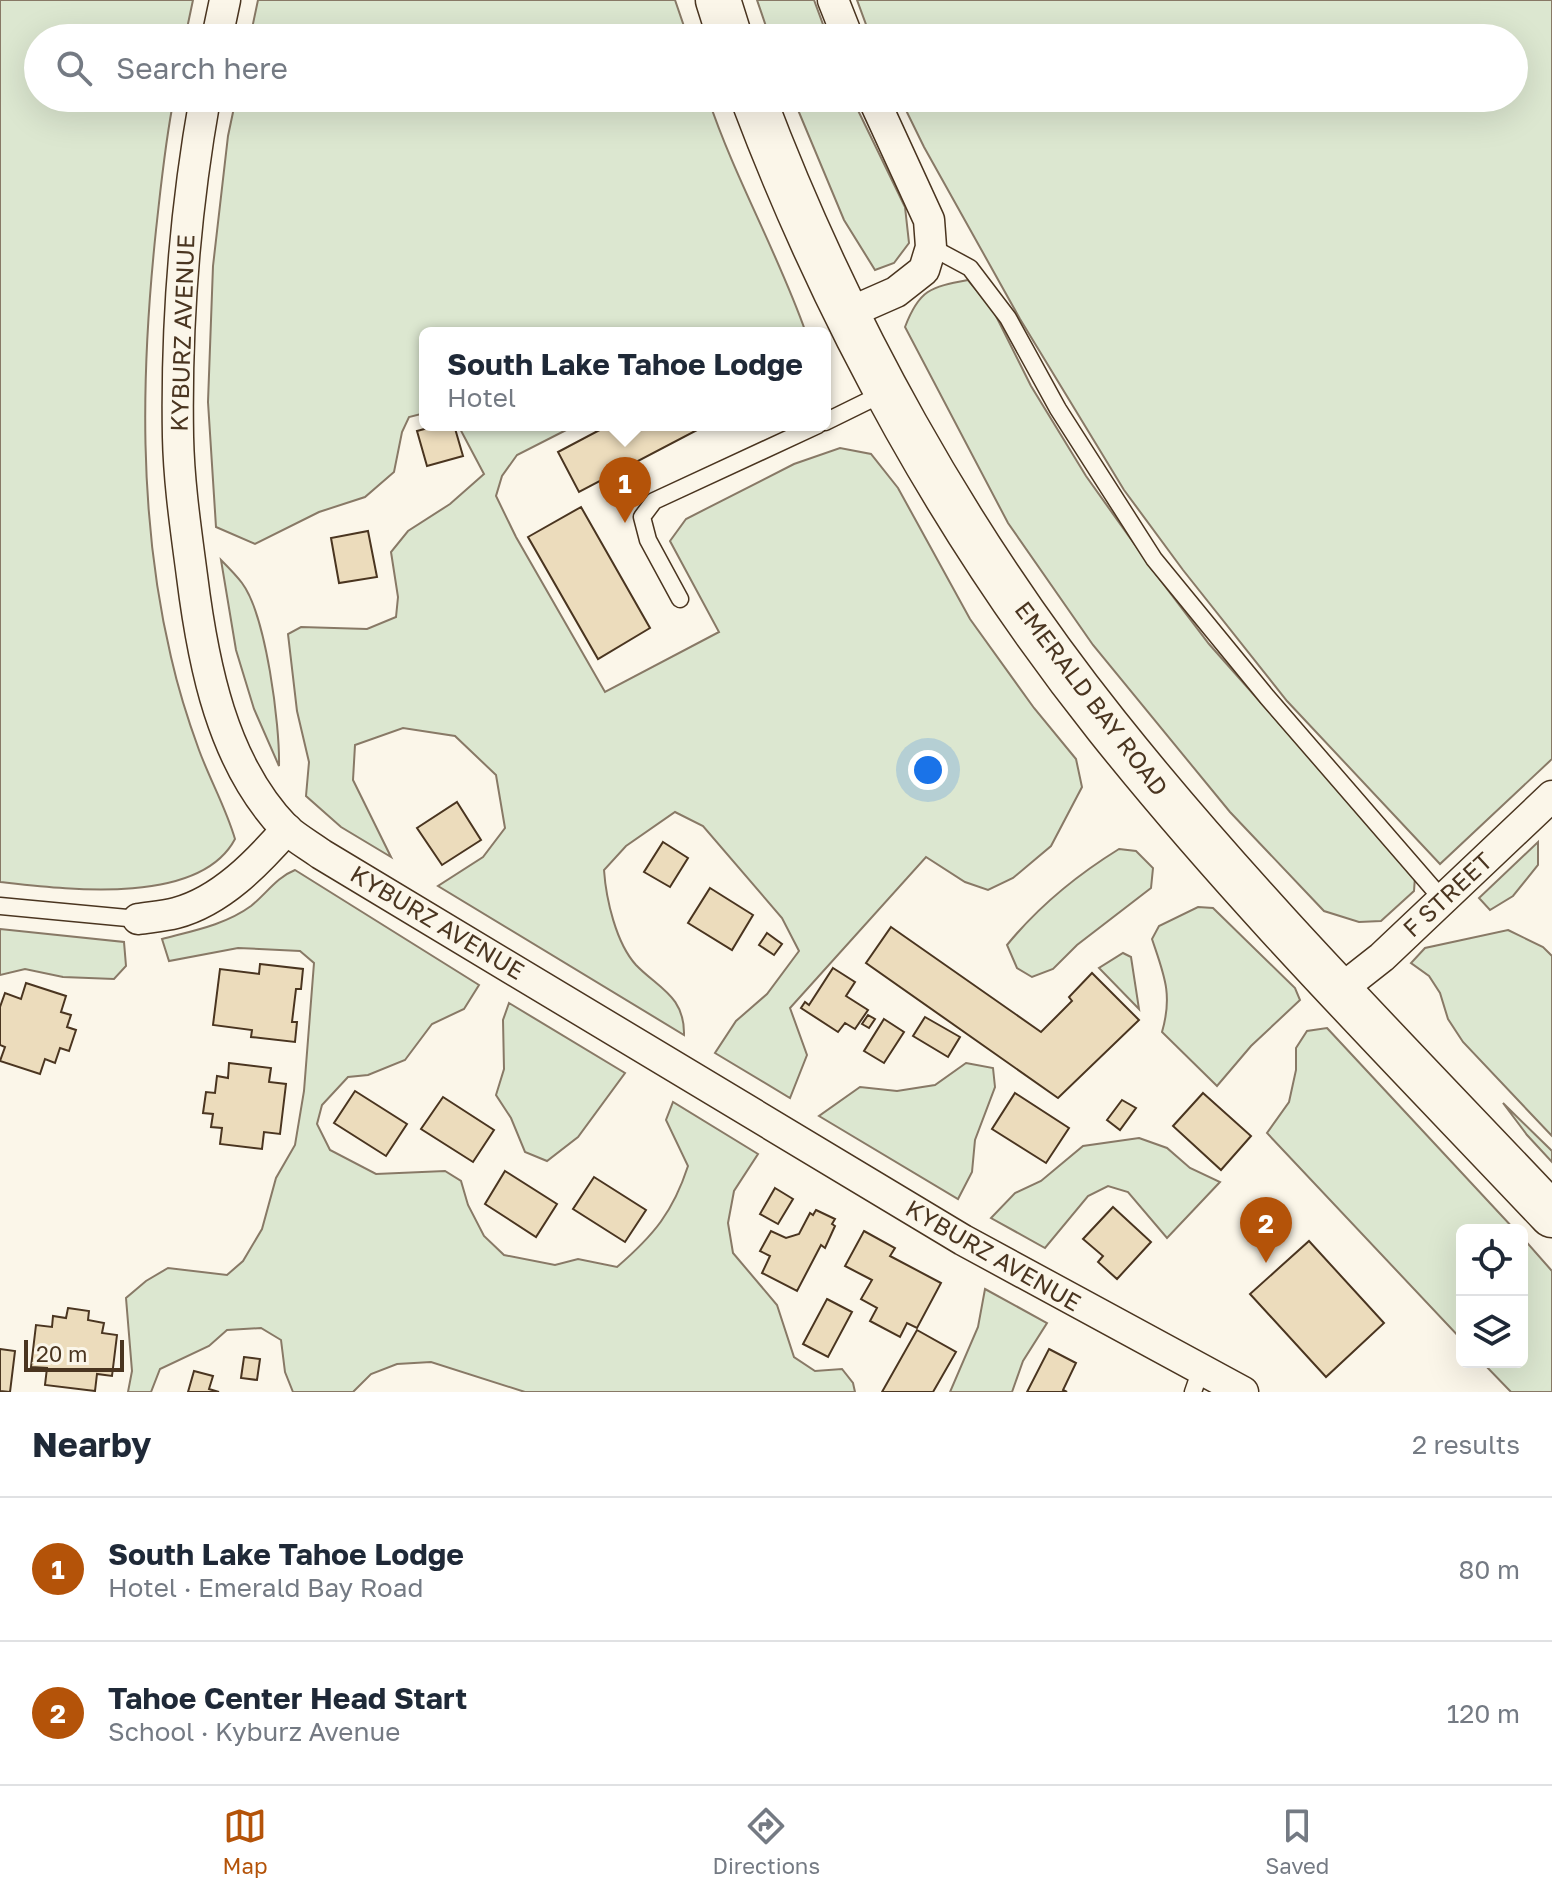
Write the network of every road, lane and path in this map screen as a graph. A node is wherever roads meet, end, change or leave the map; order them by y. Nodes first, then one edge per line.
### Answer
1 (225, 0) edge
2 (718, 0) edge
3 (833, 0) edge
4 (220, 24) edge
5 (726, 24) edge
6 (842, 24) edge
7 (202, 112) edge
8 (759, 112) edge
9 (879, 112) edge
10 (931, 247) junction
11 (846, 314) junction
12 (886, 392) junction
13 (831, 419) edge
14 (805, 431) edge
15 (680, 599) dead end
16 (1552, 796) edge
17 (287, 829) junction
18 (1443, 900) junction
19 (0, 906) edge
20 (138, 919) joint
21 (1340, 990) junction
22 (1552, 1215) edge
23 (1197, 1381) edge
24 (1243, 1392) edge

1 - 4 street
2 - 5 highway
3 - 6 street
7 - 17 street, KYBURZ AVENUE
8 - 11 highway, EMERALD BAY ROAD
9 - 10 street
10 - 11 street
10 - 18 lane
11 - 12 highway, EMERALD BAY ROAD
12 - 13 lane
12 - 21 highway, EMERALD BAY ROAD
14 - 15 lane
16 - 18 street, F STREET
17 - 20 street
17 - 23 street, KYBURZ AVENUE
18 - 21 street, F STREET
19 - 20 lane
21 - 22 highway, EMERALD BAY ROAD
23 - 24 street, KYBURZ AVENUE

